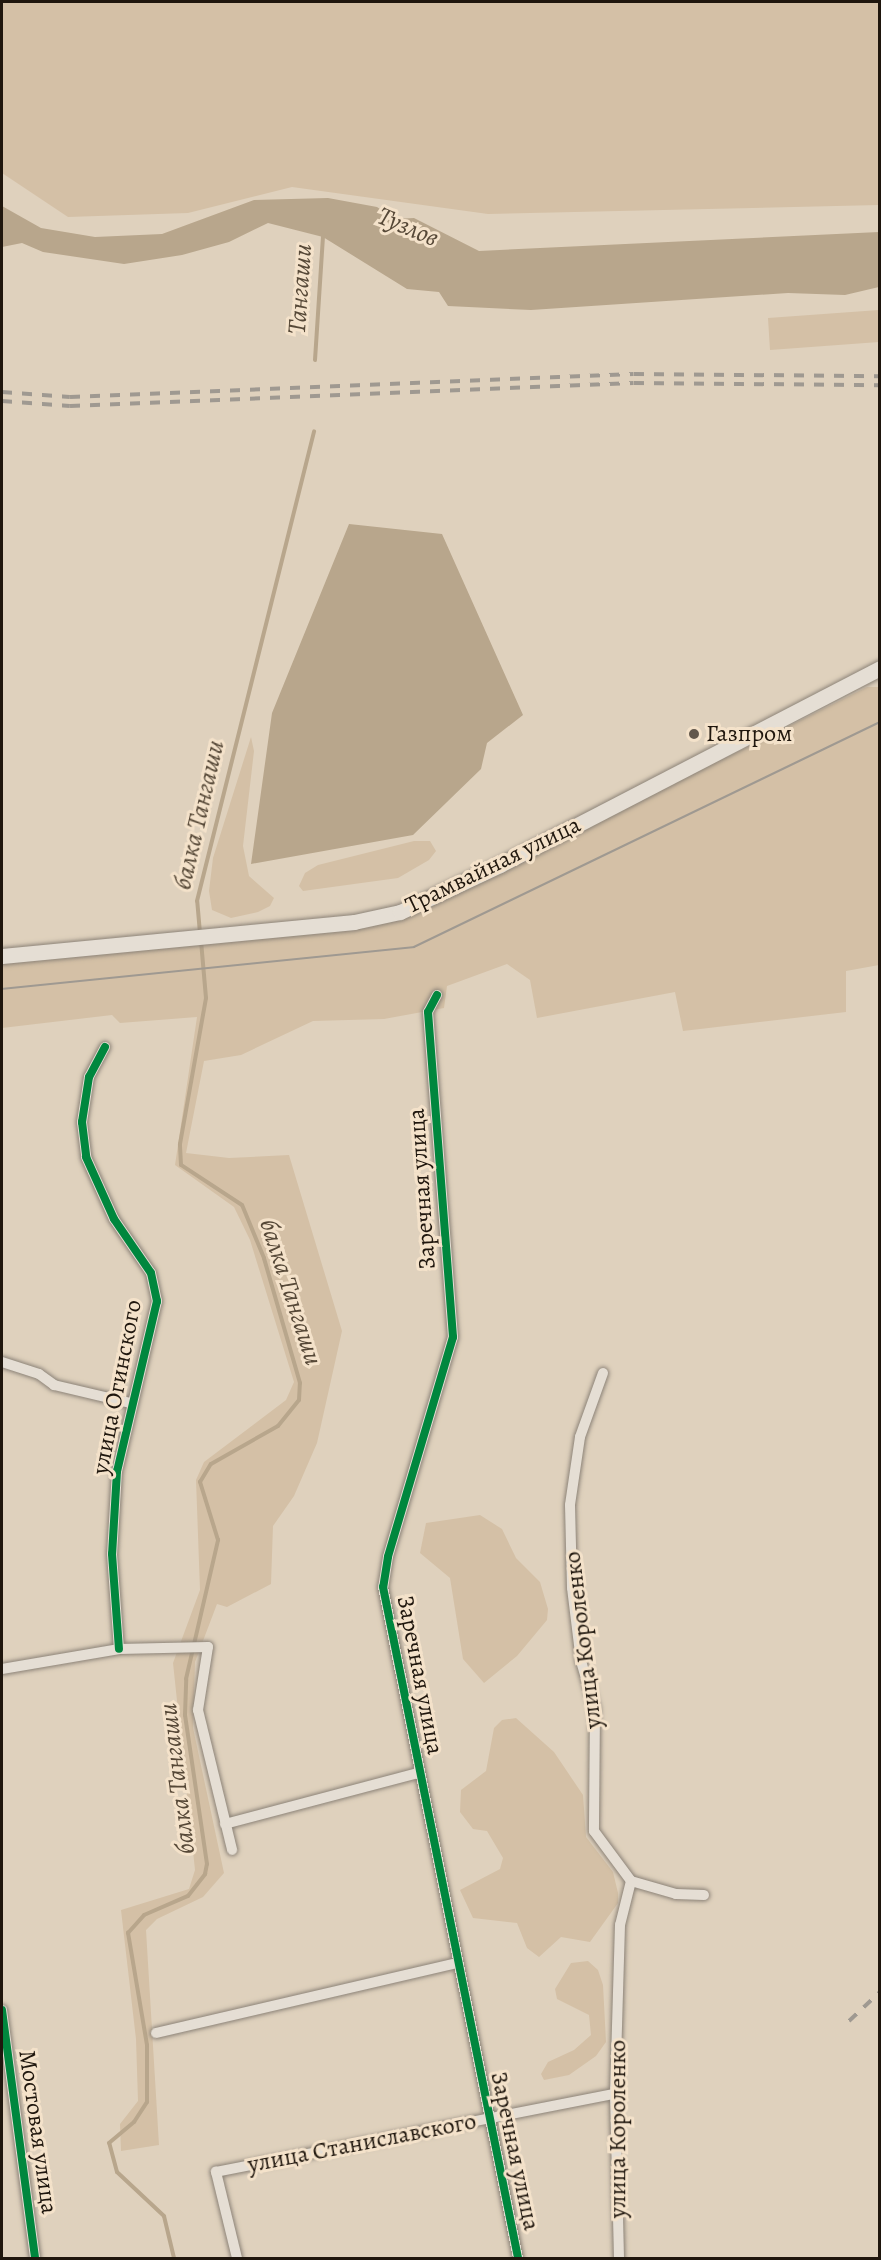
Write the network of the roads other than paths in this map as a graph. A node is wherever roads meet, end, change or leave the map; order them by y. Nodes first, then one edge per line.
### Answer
1 (879, 668) edge
2 (2, 956) edge
3 (437, 995) dead end
4 (105, 1047) dead end
5 (2, 1362) edge
6 (603, 1373) dead end
7 (131, 1403) junction
8 (119, 1649) junction
9 (2, 1669) edge
10 (418, 1773) junction
11 (225, 1824) junction
12 (232, 1850) dead end
13 (631, 1881) junction
14 (704, 1895) dead end
15 (456, 1963) junction
16 (2, 2010) edge
17 (156, 2032) dead end
18 (615, 2094) junction
19 (487, 2119) junction
20 (35, 2259) edge
21 (237, 2259) edge
22 (518, 2259) edge
23 (619, 2259) edge

1 - 2 main road, Трамвайная улица
3 - 10 street, Заречная улица
4 - 7 street, улица Огинского
5 - 7 street
6 - 13 street, улица Короленко
7 - 8 street, улица Огинского
8 - 9 street
8 - 11 street
10 - 11 street
10 - 15 street, Заречная улица
11 - 12 street
13 - 14 street
13 - 18 street, улица Короленко
15 - 17 street
15 - 19 street, Заречная улица
16 - 20 street, Мостовая улица
18 - 19 street, улица Станиславского
18 - 23 street, улица Короленко
19 - 21 street, улица Станиславского
19 - 22 street, Заречная улица

